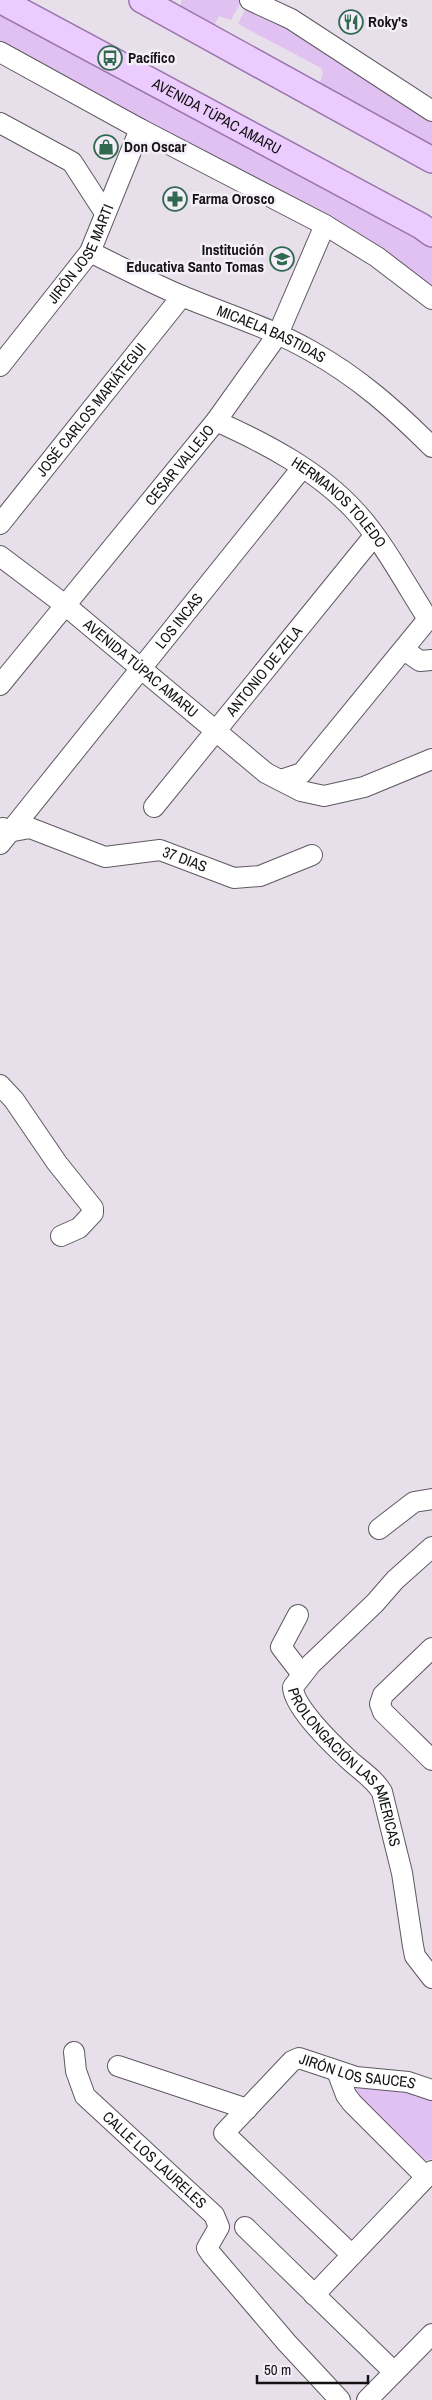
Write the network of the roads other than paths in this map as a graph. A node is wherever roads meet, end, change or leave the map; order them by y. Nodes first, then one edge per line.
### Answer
1 (0, 0) edge
2 (250, 0) edge
3 (154, 1) edge
4 (182, 12) edge
5 (0, 52) edge
6 (432, 111) edge
7 (0, 123) edge
8 (140, 129) junction
9 (432, 160) edge
10 (106, 213) junction
11 (325, 225) junction
12 (432, 234) edge
13 (90, 252) junction
14 (182, 296) junction
15 (432, 299) edge
16 (278, 334) junction
17 (0, 366) edge
18 (216, 421) junction
19 (432, 447) edge
20 (302, 468) junction
21 (0, 524) edge
22 (374, 536) junction
23 (0, 556) edge
24 (65, 605) junction
25 (430, 618) edge
26 (404, 650) junction
27 (432, 660) edge
28 (142, 669) junction
29 (0, 685) edge
30 (216, 731) junction
31 (432, 759) edge
32 (280, 780) junction
33 (154, 807) dead end
34 (3, 834) edge
35 (312, 855) dead end
36 (0, 1085) edge
37 (61, 1236) dead end
38 (432, 1499) edge
39 (379, 1529) dead end
40 (432, 1547) edge
41 (298, 1615) dead end
42 (432, 1648) edge
43 (301, 1673) junction
44 (432, 1760) edge
45 (432, 1978) edge
46 (74, 2052) dead end
47 (118, 2066) dead end
48 (337, 2071) junction
49 (432, 2090) edge
50 (247, 2109) junction
51 (429, 2174) edge
52 (245, 2227) dead end
53 (352, 2255) junction
54 (314, 2295) junction
55 (432, 2334) edge
56 (394, 2372) junction
57 (340, 2400) edge
58 (367, 2400) edge

1 - 12 main road, AVENIDA TÚPAC AMARU
2 - 6 street
3 - 4 main road
4 - 9 main road
5 - 8 street
7 - 10 street
8 - 10 street, JIRÓN JOSE MARTI
8 - 11 street
10 - 13 street, JIRÓN JOSE MARTI
11 - 15 street
11 - 16 street, CESAR VALLEJO
13 - 14 street, MICAELA BASTIDAS
13 - 17 street, JIRÓN JOSE MARTI
14 - 16 street, MICAELA BASTIDAS
14 - 21 street, JOSÉ CARLOS MARIÁTEGUI
16 - 18 street, CESAR VALLEJO
16 - 19 street, MICAELA BASTIDAS
18 - 20 street, HERMANOS TOLEDO
18 - 24 street, CESAR VALLEJO
20 - 22 street, HERMANOS TOLEDO
20 - 28 street, LOS INCAS
22 - 25 street, HERMANOS TOLEDO
22 - 30 street, ANTONIO DE ZELA
23 - 24 street, AVENIDA TÚPAC AMARU
24 - 28 street, AVENIDA TÚPAC AMARU
24 - 29 street, CESAR VALLEJO
25 - 26 street
26 - 27 street
26 - 32 street
28 - 30 street, AVENIDA TÚPAC AMARU
28 - 34 street, LOS INCAS
30 - 32 street, AVENIDA TÚPAC AMARU
30 - 33 street, ANTONIO DE ZELA
31 - 32 street, AVENIDA TÚPAC AMARU
34 - 35 street, 37 DIAS
36 - 37 street
38 - 39 street
40 - 43 street, PROLONGACIÓN LAS AMERICAS
41 - 43 street
42 - 44 street
43 - 45 street, PROLONGACIÓN LAS AMERICAS
46 - 57 street, CALLE LOS LAURELES
47 - 50 street
48 - 49 street, JIRÓN LOS SAUCES
48 - 50 street, JIRÓN LOS SAUCES
48 - 51 street
50 - 53 street, JIRÓN LOS SAUCES
51 - 53 street
52 - 54 street
53 - 54 street
54 - 56 street
55 - 56 street
56 - 58 street

